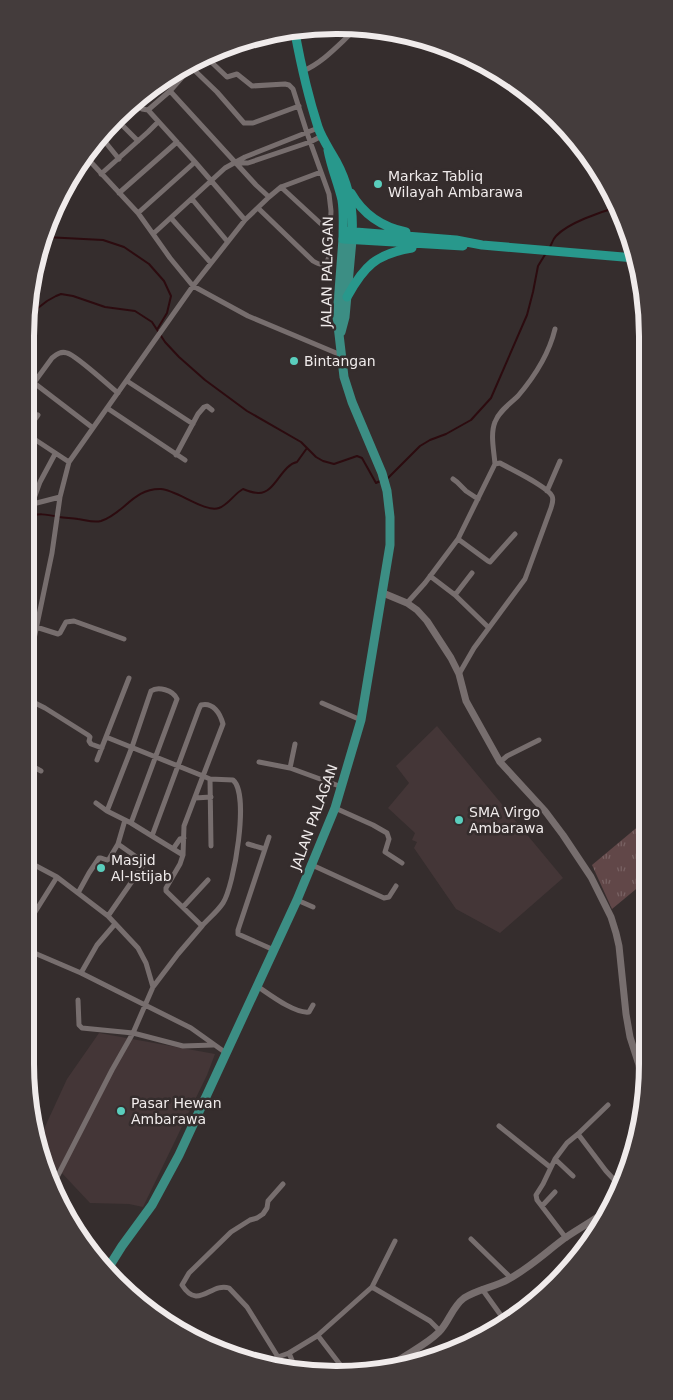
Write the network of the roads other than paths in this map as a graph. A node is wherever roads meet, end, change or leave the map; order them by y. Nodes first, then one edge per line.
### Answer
1 (351, 34) edge
2 (296, 36) edge
3 (211, 62) edge
4 (195, 69) edge
5 (302, 71) junction
6 (185, 74) edge
7 (170, 91) junction
8 (299, 106) junction
9 (139, 107) edge
10 (148, 110) junction
11 (158, 122) junction
12 (121, 124) edge
13 (320, 132) junction
14 (307, 133) junction
15 (138, 141) junction
16 (105, 142) edge
17 (177, 142) junction
18 (310, 142) junction
19 (328, 150) junction
20 (119, 158) junction
21 (90, 160) edge
22 (195, 162) junction
23 (236, 163) junction
24 (321, 172) junction
25 (102, 174) junction
26 (212, 181) junction
27 (282, 187) junction
28 (348, 189) junction
29 (119, 193) junction
30 (269, 197) junction
31 (192, 199) junction
32 (258, 208) junction
33 (138, 213) junction
34 (171, 218) junction
35 (245, 220) junction
36 (330, 230) junction
37 (153, 234) junction
38 (348, 235) junction
39 (227, 241) junction
40 (430, 242) junction
41 (629, 258) edge
42 (211, 263) junction
43 (193, 286) junction
44 (347, 297) junction
45 (555, 329) dead end
46 (340, 338) junction
47 (341, 355) junction
48 (34, 381) edge
49 (126, 381) junction
50 (34, 383) edge
51 (118, 393) junction
52 (107, 408) junction
53 (212, 410) dead end
54 (38, 415) dead end
55 (34, 422) edge
56 (193, 424) junction
57 (93, 428) junction
58 (34, 440) edge
59 (55, 454) junction
60 (176, 454) junction
61 (186, 460) dead end
62 (560, 461) dead end
63 (68, 462) junction
64 (496, 464) junction
65 (453, 480) dead end
66 (547, 491) junction
67 (60, 497) junction
68 (34, 498) edge
69 (478, 499) junction
70 (34, 504) edge
71 (515, 534) dead end
72 (458, 539) junction
73 (472, 572) dead end
74 (430, 576) junction
75 (383, 593) junction
76 (455, 595) junction
77 (407, 603) junction
78 (36, 627) junction
79 (488, 627) junction
80 (34, 637) edge
81 (124, 639) dead end
82 (459, 674) junction
83 (129, 678) dead end
84 (34, 702) edge
85 (322, 704) dead end
86 (361, 720) junction
87 (106, 738) junction
88 (539, 740) dead end
89 (295, 744) dead end
90 (132, 747) junction
91 (102, 748) junction
92 (155, 756) junction
93 (97, 760) dead end
94 (259, 762) dead end
95 (500, 762) junction
96 (179, 766) junction
97 (34, 767) edge
98 (290, 768) junction
99 (41, 771) dead end
100 (203, 776) junction
101 (210, 778) junction
102 (342, 787) junction
103 (210, 797) junction
104 (195, 798) junction
105 (96, 803) dead end
106 (335, 808) junction
107 (107, 811) junction
108 (125, 820) junction
109 (131, 823) junction
110 (152, 836) junction
111 (269, 837) dead end
112 (184, 838) junction
113 (118, 844) junction
114 (248, 844) dead end
115 (211, 846) dead end
116 (173, 849) junction
117 (265, 849) junction
118 (182, 856) junction
119 (402, 864) dead end
120 (34, 865) edge
121 (312, 865) junction
122 (57, 877) junction
123 (208, 880) dead end
124 (396, 886) dead end
125 (78, 894) junction
126 (297, 900) junction
127 (313, 907) dead end
128 (183, 908) junction
129 (34, 914) edge
130 (108, 916) junction
131 (115, 924) junction
132 (202, 926) junction
133 (274, 950) junction
134 (34, 953) edge
135 (80, 974) junction
136 (257, 986) junction
137 (153, 987) junction
138 (78, 1000) dead end
139 (313, 1005) dead end
140 (145, 1006) junction
141 (133, 1033) junction
142 (213, 1045) junction
143 (226, 1053) junction
144 (639, 1070) edge
145 (608, 1106) dead end
146 (499, 1126) dead end
147 (578, 1134) junction
148 (555, 1159) junction
149 (550, 1167) junction
150 (573, 1176) dead end
151 (57, 1178) edge
152 (615, 1181) edge
153 (283, 1184) dead end
154 (555, 1192) dead end
155 (542, 1206) junction
156 (598, 1216) edge
157 (566, 1238) junction
158 (471, 1239) dead end
159 (396, 1241) dead end
160 (110, 1265) edge
161 (511, 1278) junction
162 (372, 1287) junction
163 (482, 1289) junction
164 (502, 1317) edge
165 (440, 1331) junction
166 (317, 1336) junction
167 (289, 1353) junction
168 (278, 1357) junction
169 (275, 1359) edge
170 (400, 1359) edge
171 (293, 1363) edge
172 (341, 1366) edge

1 - 5 street
2 - 5 highway, JALAN PALAGAN
3 - 8 street
4 - 8 street
5 - 13 highway, JALAN PALAGAN
6 - 7 street
7 - 10 street
7 - 23 street
8 - 14 street
9 - 10 street
10 - 11 street
11 - 15 street
11 - 17 street
12 - 15 street
13 - 14 street
13 - 18 street
13 - 19 highway, JALAN PALAGAN
14 - 18 street
14 - 23 street
15 - 20 street
16 - 20 street
17 - 22 street
17 - 29 street
18 - 23 street
18 - 24 street
19 - 28 highway, JALAN PALAGAN
19 - 38 highway, JALAN PALAGAN
20 - 25 street
21 - 25 street
22 - 26 street
22 - 33 street
23 - 26 street
23 - 30 street
24 - 27 street
24 - 36 street
25 - 29 street
26 - 31 street
26 - 35 street
27 - 30 street
27 - 36 street
28 - 38 highway, JALAN PALAGAN
28 - 40 highway
29 - 33 street
30 - 32 street
31 - 34 street
31 - 39 street
32 - 35 street
32 - 36 street
33 - 37 street
34 - 37 street
34 - 42 street
35 - 39 street
37 - 43 street
38 - 40 highway
38 - 44 main road, JALAN PALAGAN
38 - 46 main road, JALAN PALAGAN
39 - 42 street
40 - 41 highway
40 - 44 highway
42 - 43 street
43 - 47 street
43 - 49 street
44 - 46 main road, JALAN PALAGAN
45 - 64 street
46 - 47 main road, JALAN PALAGAN
47 - 75 main road, JALAN PALAGAN
48 - 51 street
49 - 51 street
49 - 56 street
50 - 57 street
51 - 52 street
52 - 57 street
52 - 60 street
53 - 56 street
54 - 55 street
56 - 60 street
57 - 63 street
58 - 59 street
59 - 63 street
59 - 68 street
60 - 61 street
62 - 66 street
63 - 67 street
64 - 66 street
64 - 69 street
65 - 69 street
66 - 79 street
67 - 70 street
67 - 78 street
69 - 72 street
71 - 72 street
72 - 74 street
73 - 76 street
74 - 76 street
74 - 77 street
75 - 77 street
75 - 86 main road, JALAN PALAGAN
76 - 79 street
77 - 82 street
78 - 80 street
78 - 81 street
79 - 82 street
82 - 95 street
83 - 87 street
84 - 91 street
85 - 86 street
86 - 102 main road, JALAN PALAGAN
87 - 90 street
87 - 91 street
88 - 95 street
89 - 98 street
90 - 92 street
90 - 92 street
90 - 107 street
91 - 93 street
92 - 96 street
92 - 109 street
94 - 98 street
95 - 144 street
96 - 100 street
96 - 100 street
96 - 110 street
97 - 99 street
98 - 102 street
100 - 101 street
100 - 104 street
101 - 103 street
101 - 132 street
102 - 106 main road, JALAN PALAGAN
103 - 104 street
103 - 115 street
104 - 112 street
105 - 107 street
106 - 119 street
106 - 121 main road, JALAN PALAGAN
107 - 108 street
108 - 109 street
108 - 113 street
109 - 110 street
110 - 116 street
111 - 117 street
112 - 116 street
112 - 118 street
113 - 125 street
113 - 130 street
114 - 117 street
116 - 118 street
117 - 133 street
118 - 128 street
120 - 122 street
121 - 124 street
121 - 126 main road, JALAN PALAGAN
122 - 125 street
122 - 129 street
123 - 128 street
125 - 130 street
126 - 127 street
126 - 133 main road, JALAN PALAGAN
128 - 132 street
130 - 131 street
131 - 135 street
131 - 137 street
132 - 137 street
133 - 136 main road, JALAN PALAGAN
134 - 135 street
135 - 140 street
136 - 139 street
136 - 143 main road, JALAN PALAGAN
137 - 140 street
138 - 141 street
140 - 141 street
140 - 142 street
141 - 142 street
141 - 151 street
142 - 143 street
143 - 160 main road, JALAN PALAGAN
145 - 147 street
146 - 149 street
147 - 148 street
147 - 152 street
148 - 149 street
148 - 150 street
149 - 155 street
153 - 168 street
154 - 155 street
155 - 157 street
156 - 157 street
157 - 161 street
158 - 161 street
159 - 162 street
161 - 163 street
162 - 165 street
162 - 166 street
163 - 164 street
163 - 165 street
165 - 170 street
166 - 167 street
166 - 172 street
167 - 168 street
167 - 171 street
168 - 169 street

